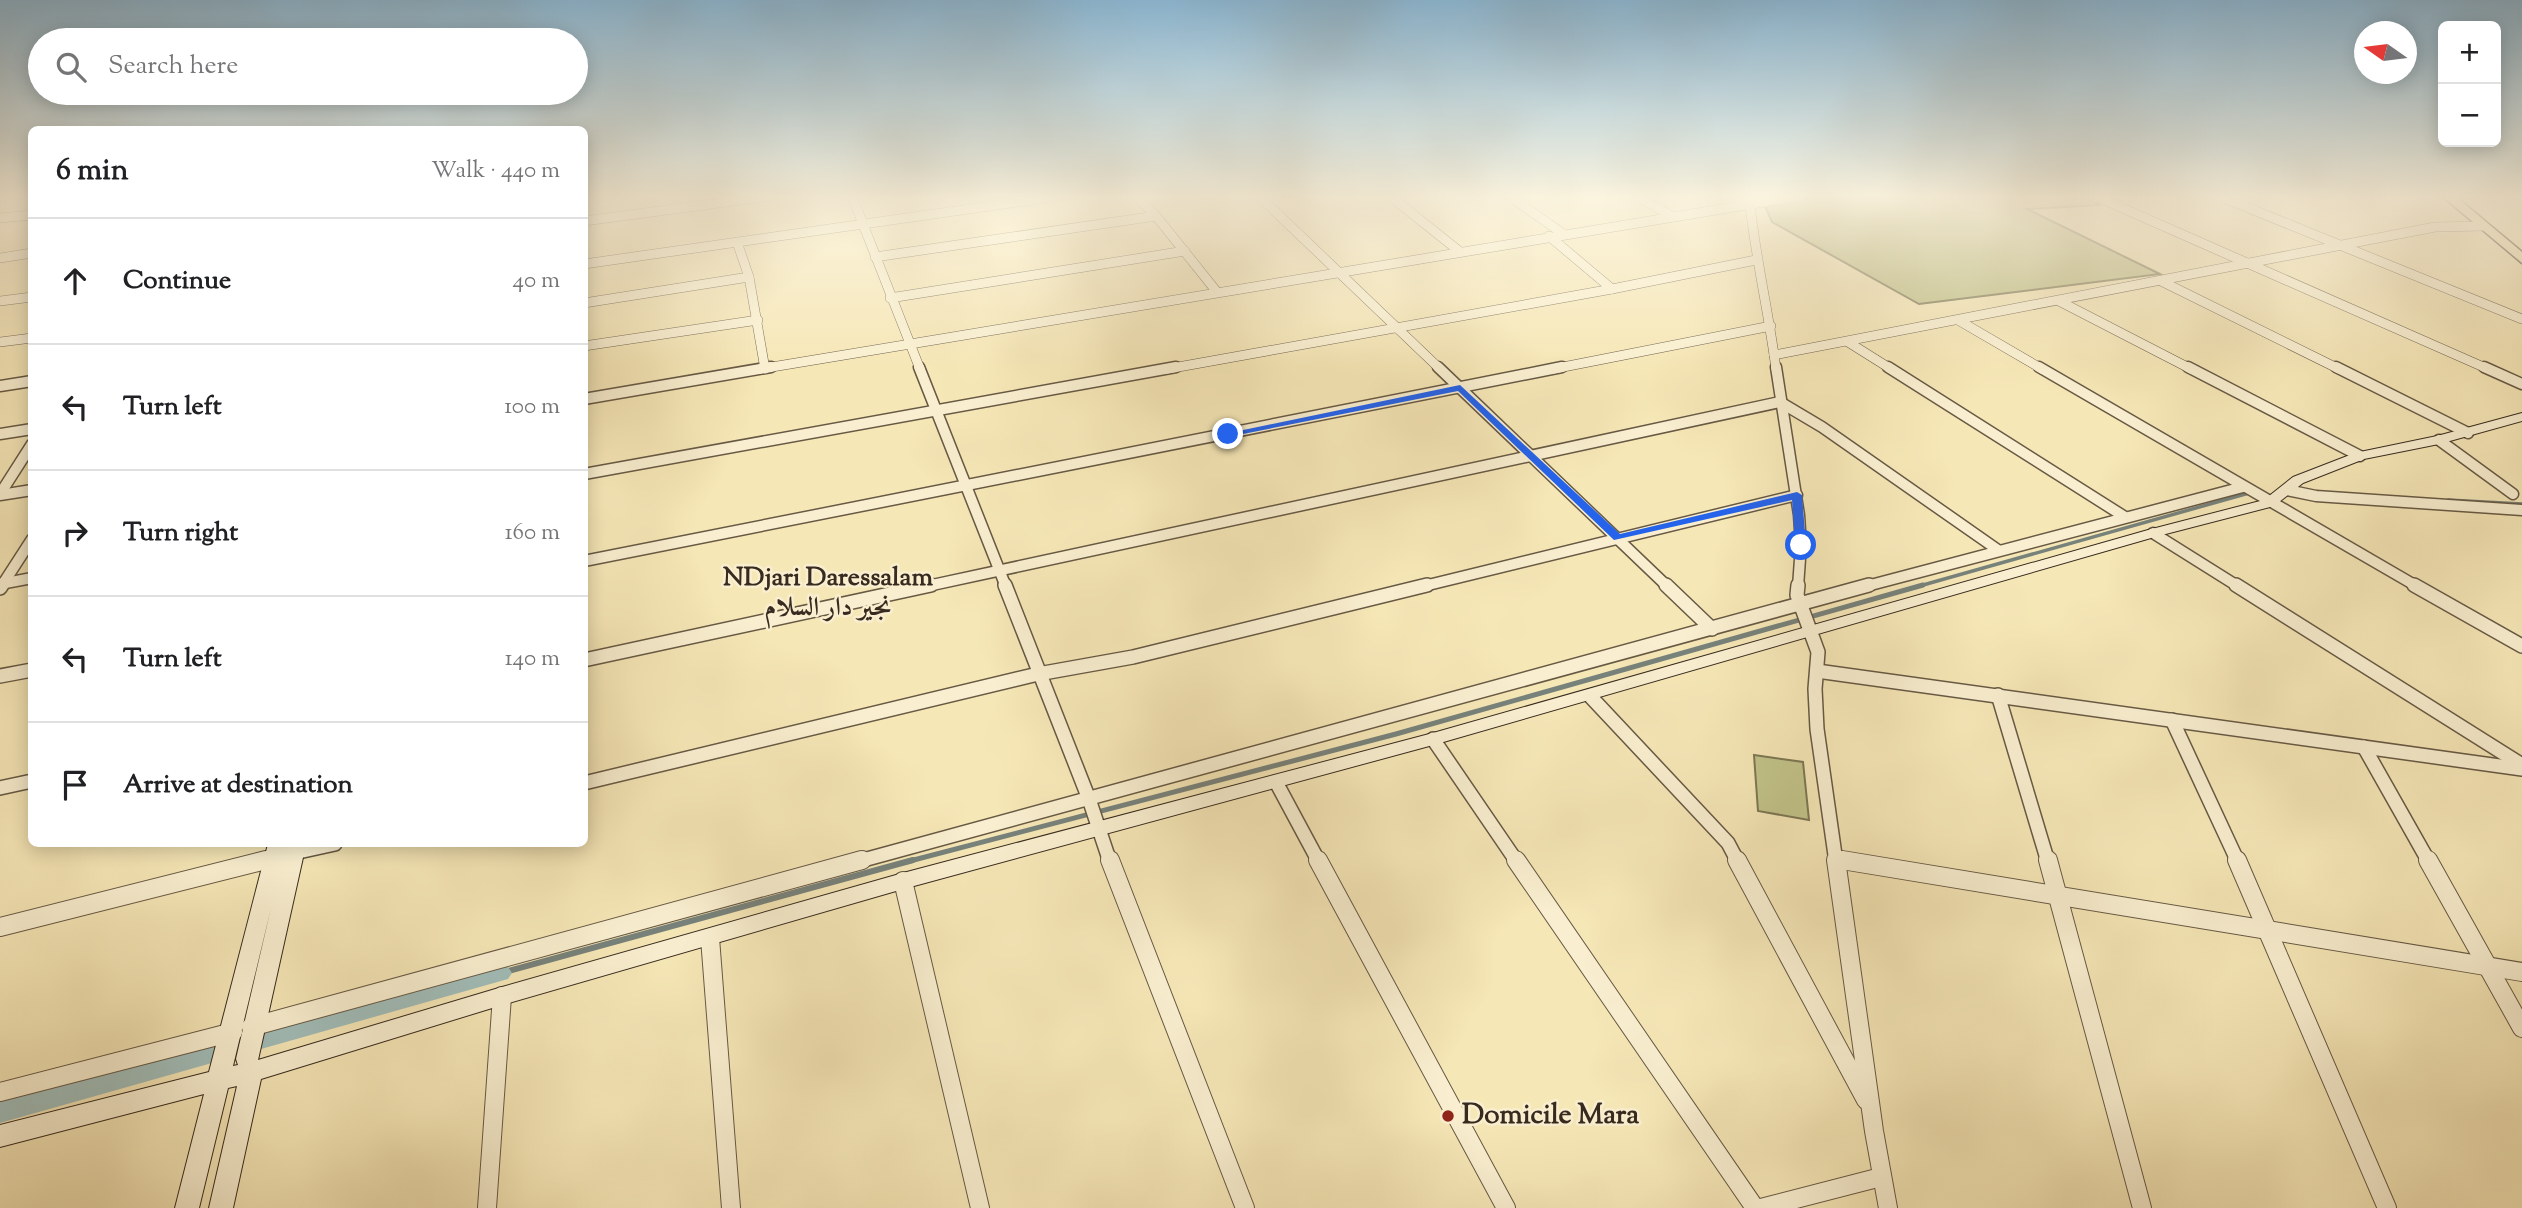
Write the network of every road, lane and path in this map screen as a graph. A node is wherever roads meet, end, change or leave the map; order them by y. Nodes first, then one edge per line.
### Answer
1 (665, 252) edge
2 (741, 252) edge
3 (873, 252) edge
4 (907, 252) edge
5 (1176, 252) edge
6 (1186, 252) edge
7 (1317, 252) edge
8 (1451, 252) edge
9 (1568, 252) edge
10 (1755, 252) edge
11 (2223, 252) edge
12 (2309, 252) edge
13 (2358, 252) edge
14 (28, 254) edge
15 (875, 257) junction
16 (0, 258) edge
17 (1756, 260) junction
18 (588, 263) edge
19 (2250, 264) junction
20 (1337, 272) junction
21 (750, 277) junction
22 (2161, 281) junction
23 (1612, 289) junction
24 (1217, 292) junction
25 (28, 298) edge
26 (890, 298) junction
27 (0, 301) edge
28 (2059, 301) junction
29 (588, 302) edge
30 (2522, 319) edge
31 (758, 320) junction
32 (1958, 320) junction
33 (1771, 326) junction
34 (1397, 328) junction
35 (28, 338) edge
36 (0, 342) edge
37 (1848, 342) junction
38 (588, 345) edge
39 (910, 345) junction
40 (1774, 355) junction
41 (765, 369) junction
42 (28, 382) edge
43 (2522, 384) edge
44 (0, 386) edge
45 (1460, 388) junction
46 (588, 399) edge
47 (1780, 402) junction
48 (935, 409) junction
49 (2522, 417) edge
50 (28, 430) edge
51 (2468, 433) junction
52 (0, 434) edge
53 (2440, 440) junction
54 (28, 450) edge
55 (1532, 456) junction
56 (2360, 456) junction
57 (588, 473) edge
58 (966, 485) junction
59 (2243, 487) junction
60 (28, 490) edge
61 (2287, 490) junction
62 (0, 494) edge
63 (2513, 494) dead end
64 (1797, 495) junction
65 (2270, 503) junction
66 (2522, 510) edge
67 (2125, 517) junction
68 (2153, 533) junction
69 (1618, 538) junction
70 (28, 545) edge
71 (1998, 550) junction
72 (588, 560) edge
73 (999, 570) junction
74 (28, 579) edge
75 (1, 585) edge
76 (1801, 608) junction
77 (1712, 629) junction
78 (1811, 629) junction
79 (2522, 646) edge
80 (588, 659) edge
81 (28, 671) edge
82 (1817, 671) junction
83 (1038, 674) junction
84 (0, 676) edge
85 (1998, 695) junction
86 (1590, 696) junction
87 (2172, 720) junction
88 (1433, 740) junction
89 (2364, 747) junction
90 (2522, 767) edge
91 (28, 782) edge
92 (588, 782) edge
93 (1276, 782) junction
94 (0, 788) edge
95 (1089, 799) junction
96 (1098, 826) junction
97 (305, 847) edge
98 (285, 849) edge
99 (1836, 859) junction
100 (903, 881) junction
101 (2059, 898) junction
102 (0, 927) edge
103 (2270, 932) junction
104 (710, 938) junction
105 (2486, 965) junction
106 (2522, 972) edge
107 (502, 996) junction
108 (2522, 1028) edge
109 (243, 1033) junction
110 (249, 1065) junction
111 (220, 1072) junction
112 (0, 1084) edge
113 (20, 1087) junction
114 (0, 1092) edge
115 (1870, 1108) junction
116 (0, 1136) edge
117 (1881, 1177) junction
118 (187, 1208) edge
119 (220, 1208) edge
120 (487, 1208) edge
121 (731, 1208) edge
122 (980, 1208) edge
123 (1245, 1208) edge
124 (1506, 1208) edge
125 (1755, 1208) edge
126 (1762, 1208) edge
127 (1888, 1208) edge
128 (2142, 1208) edge
129 (2386, 1208) edge

1 - 18 street
2 - 21 street
3 - 15 street
4 - 15 street
5 - 26 street
6 - 24 street
7 - 20 street
8 - 20 street
9 - 23 street
10 - 17 street
11 - 19 street
12 - 19 street
13 - 30 street
14 - 16 street
15 - 26 street
17 - 23 street
17 - 33 street
19 - 22 street
19 - 43 street
20 - 24 street
20 - 34 street
21 - 29 street
21 - 31 street
22 - 28 street
22 - 51 street
23 - 34 street
24 - 39 street
25 - 27 street
26 - 39 street
28 - 32 street
28 - 56 street
31 - 38 street
31 - 41 street
32 - 37 street
32 - 59 street
33 - 40 street
33 - 45 street
34 - 45 street
34 - 48 street
35 - 36 street
37 - 40 street
37 - 67 street
39 - 41 street
39 - 48 street
40 - 47 street
41 - 46 street
42 - 44 street
45 - 55 street
45 - 58 street
47 - 55 street
47 - 64 street
47 - 71 street
48 - 57 street
48 - 58 street
49 - 51 street
50 - 52 street
51 - 53 street
53 - 56 street
53 - 63 street
54 - 62 street
55 - 69 street
55 - 73 street
56 - 61 street
58 - 72 street
58 - 73 street
59 - 65 street
59 - 67 street
60 - 62 street
61 - 65 street
61 - 66 street
64 - 69 street
64 - 76 street
65 - 68 street
65 - 79 street
67 - 71 street
68 - 78 street
68 - 90 street
69 - 77 street
69 - 83 street
70 - 75 street
71 - 76 street
73 - 80 street
73 - 83 street
74 - 75 street
76 - 77 street
76 - 78 street
77 - 95 street
78 - 82 street
78 - 86 street
81 - 84 street
82 - 85 street
82 - 99 street
83 - 92 street
83 - 95 street
85 - 87 street
85 - 101 street
86 - 88 street
86 - 115 street
87 - 89 street
87 - 103 street
88 - 93 street
88 - 125 street
89 - 90 street
89 - 105 street
91 - 94 street
93 - 96 street
93 - 124 street
95 - 96 street
95 - 109 street
96 - 100 street
96 - 123 street
97 - 98 street
98 - 102 street
98 - 109 street
99 - 101 street
99 - 115 street
100 - 104 street
100 - 122 street
101 - 103 street
101 - 128 street
103 - 105 street
103 - 129 street
104 - 107 street
104 - 121 street
105 - 106 street
105 - 108 street
107 - 110 street
107 - 120 street
109 - 110 street
109 - 111 street
109 - 113 street
110 - 111 street
110 - 119 street
111 - 116 street
111 - 118 street
112 - 113 street
113 - 114 street
115 - 117 street
117 - 126 street
117 - 127 street

